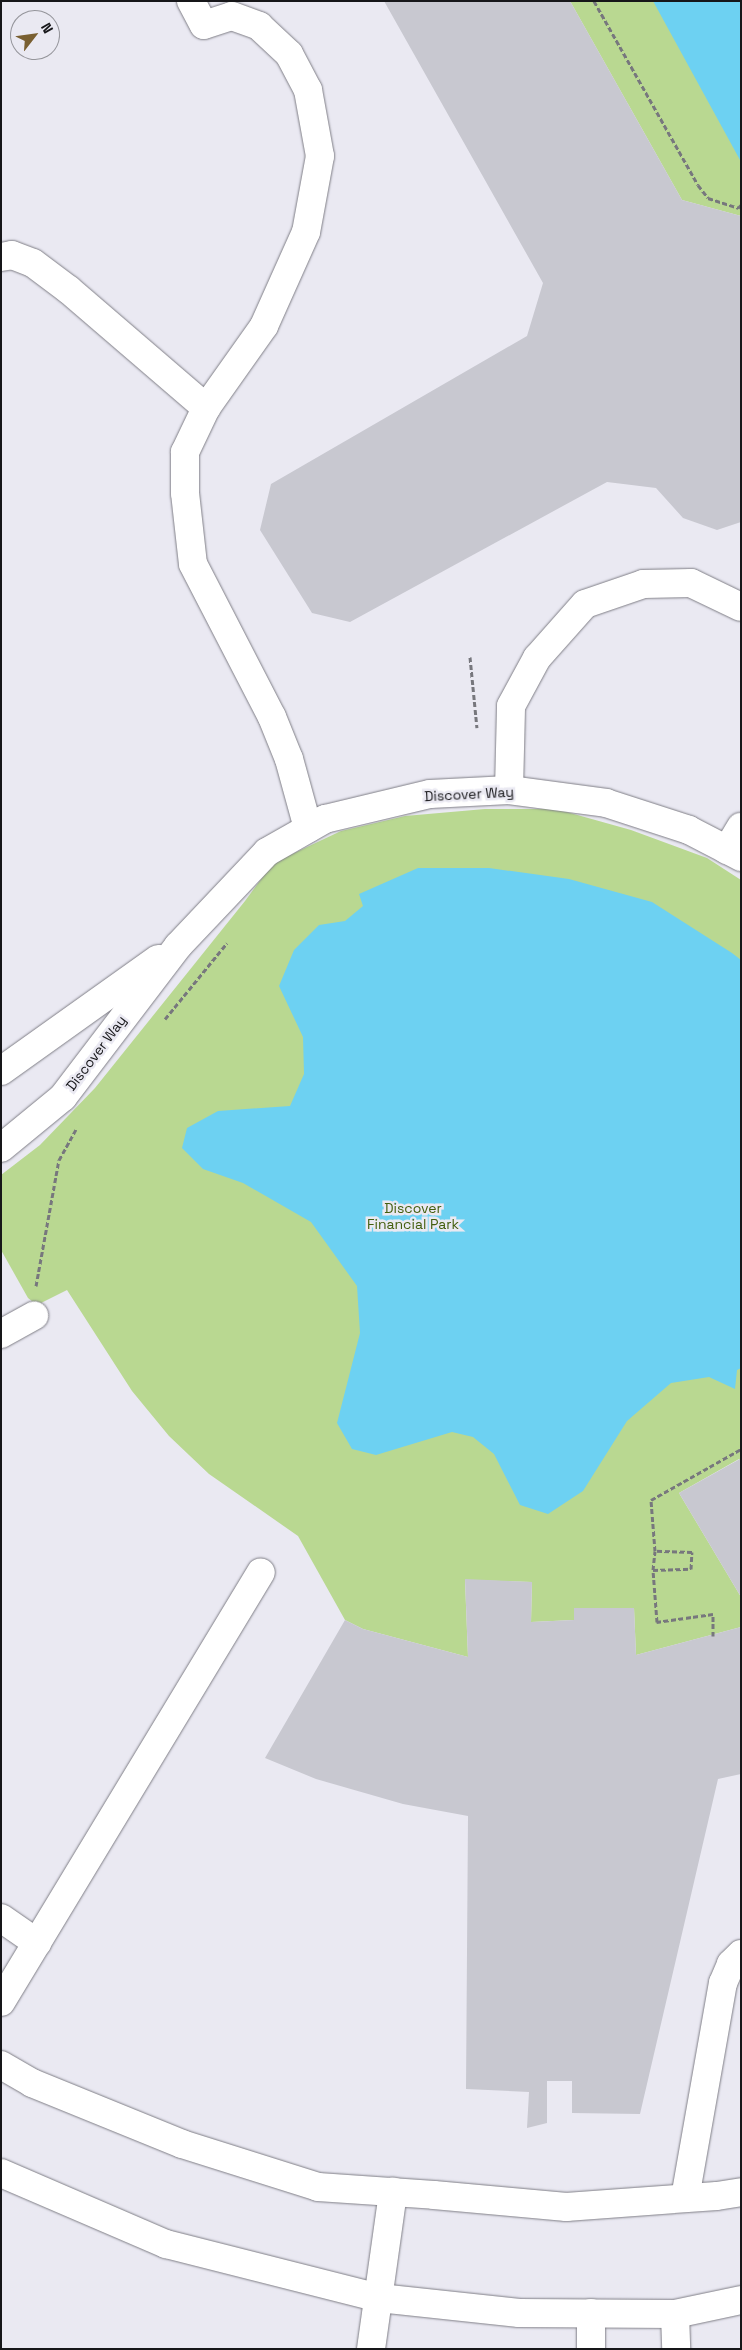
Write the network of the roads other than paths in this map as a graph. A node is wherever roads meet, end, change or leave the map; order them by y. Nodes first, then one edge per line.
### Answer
1 (191, 1) edge
2 (1, 258) edge
3 (206, 408) junction
4 (741, 607) edge
5 (509, 790) junction
6 (741, 827) edge
7 (308, 828) junction
8 (734, 854) edge
9 (178, 946) junction
10 (1, 1071) edge
11 (1, 1148) edge
12 (35, 1304) road end
13 (1, 1334) edge
14 (261, 1572) dead end
15 (1, 1918) edge
16 (37, 1943) junction
17 (741, 1954) edge
18 (1, 2002) edge
19 (1, 2065) edge
20 (1, 2173) edge
21 (394, 2192) junction
22 (741, 2192) edge
23 (685, 2198) junction
24 (379, 2298) junction
25 (741, 2300) edge
26 (591, 2313) junction
27 (675, 2314) junction
28 (371, 2349) edge
29 (590, 2349) edge
30 (676, 2349) edge

1 - 3 street
2 - 3 street
3 - 7 street
4 - 5 street
5 - 7 street, Discover Way
5 - 8 street, Discover Way
6 - 8 street
7 - 9 street, Discover Way
9 - 10 street, Discover Way
9 - 11 street, Discover Way
12 - 13 street
14 - 16 street
15 - 16 street
16 - 18 street
17 - 23 street
19 - 21 street
20 - 24 street
21 - 23 street
21 - 24 street
22 - 23 street
24 - 26 street
24 - 28 street
25 - 27 street
26 - 27 street
26 - 29 street
27 - 30 street

